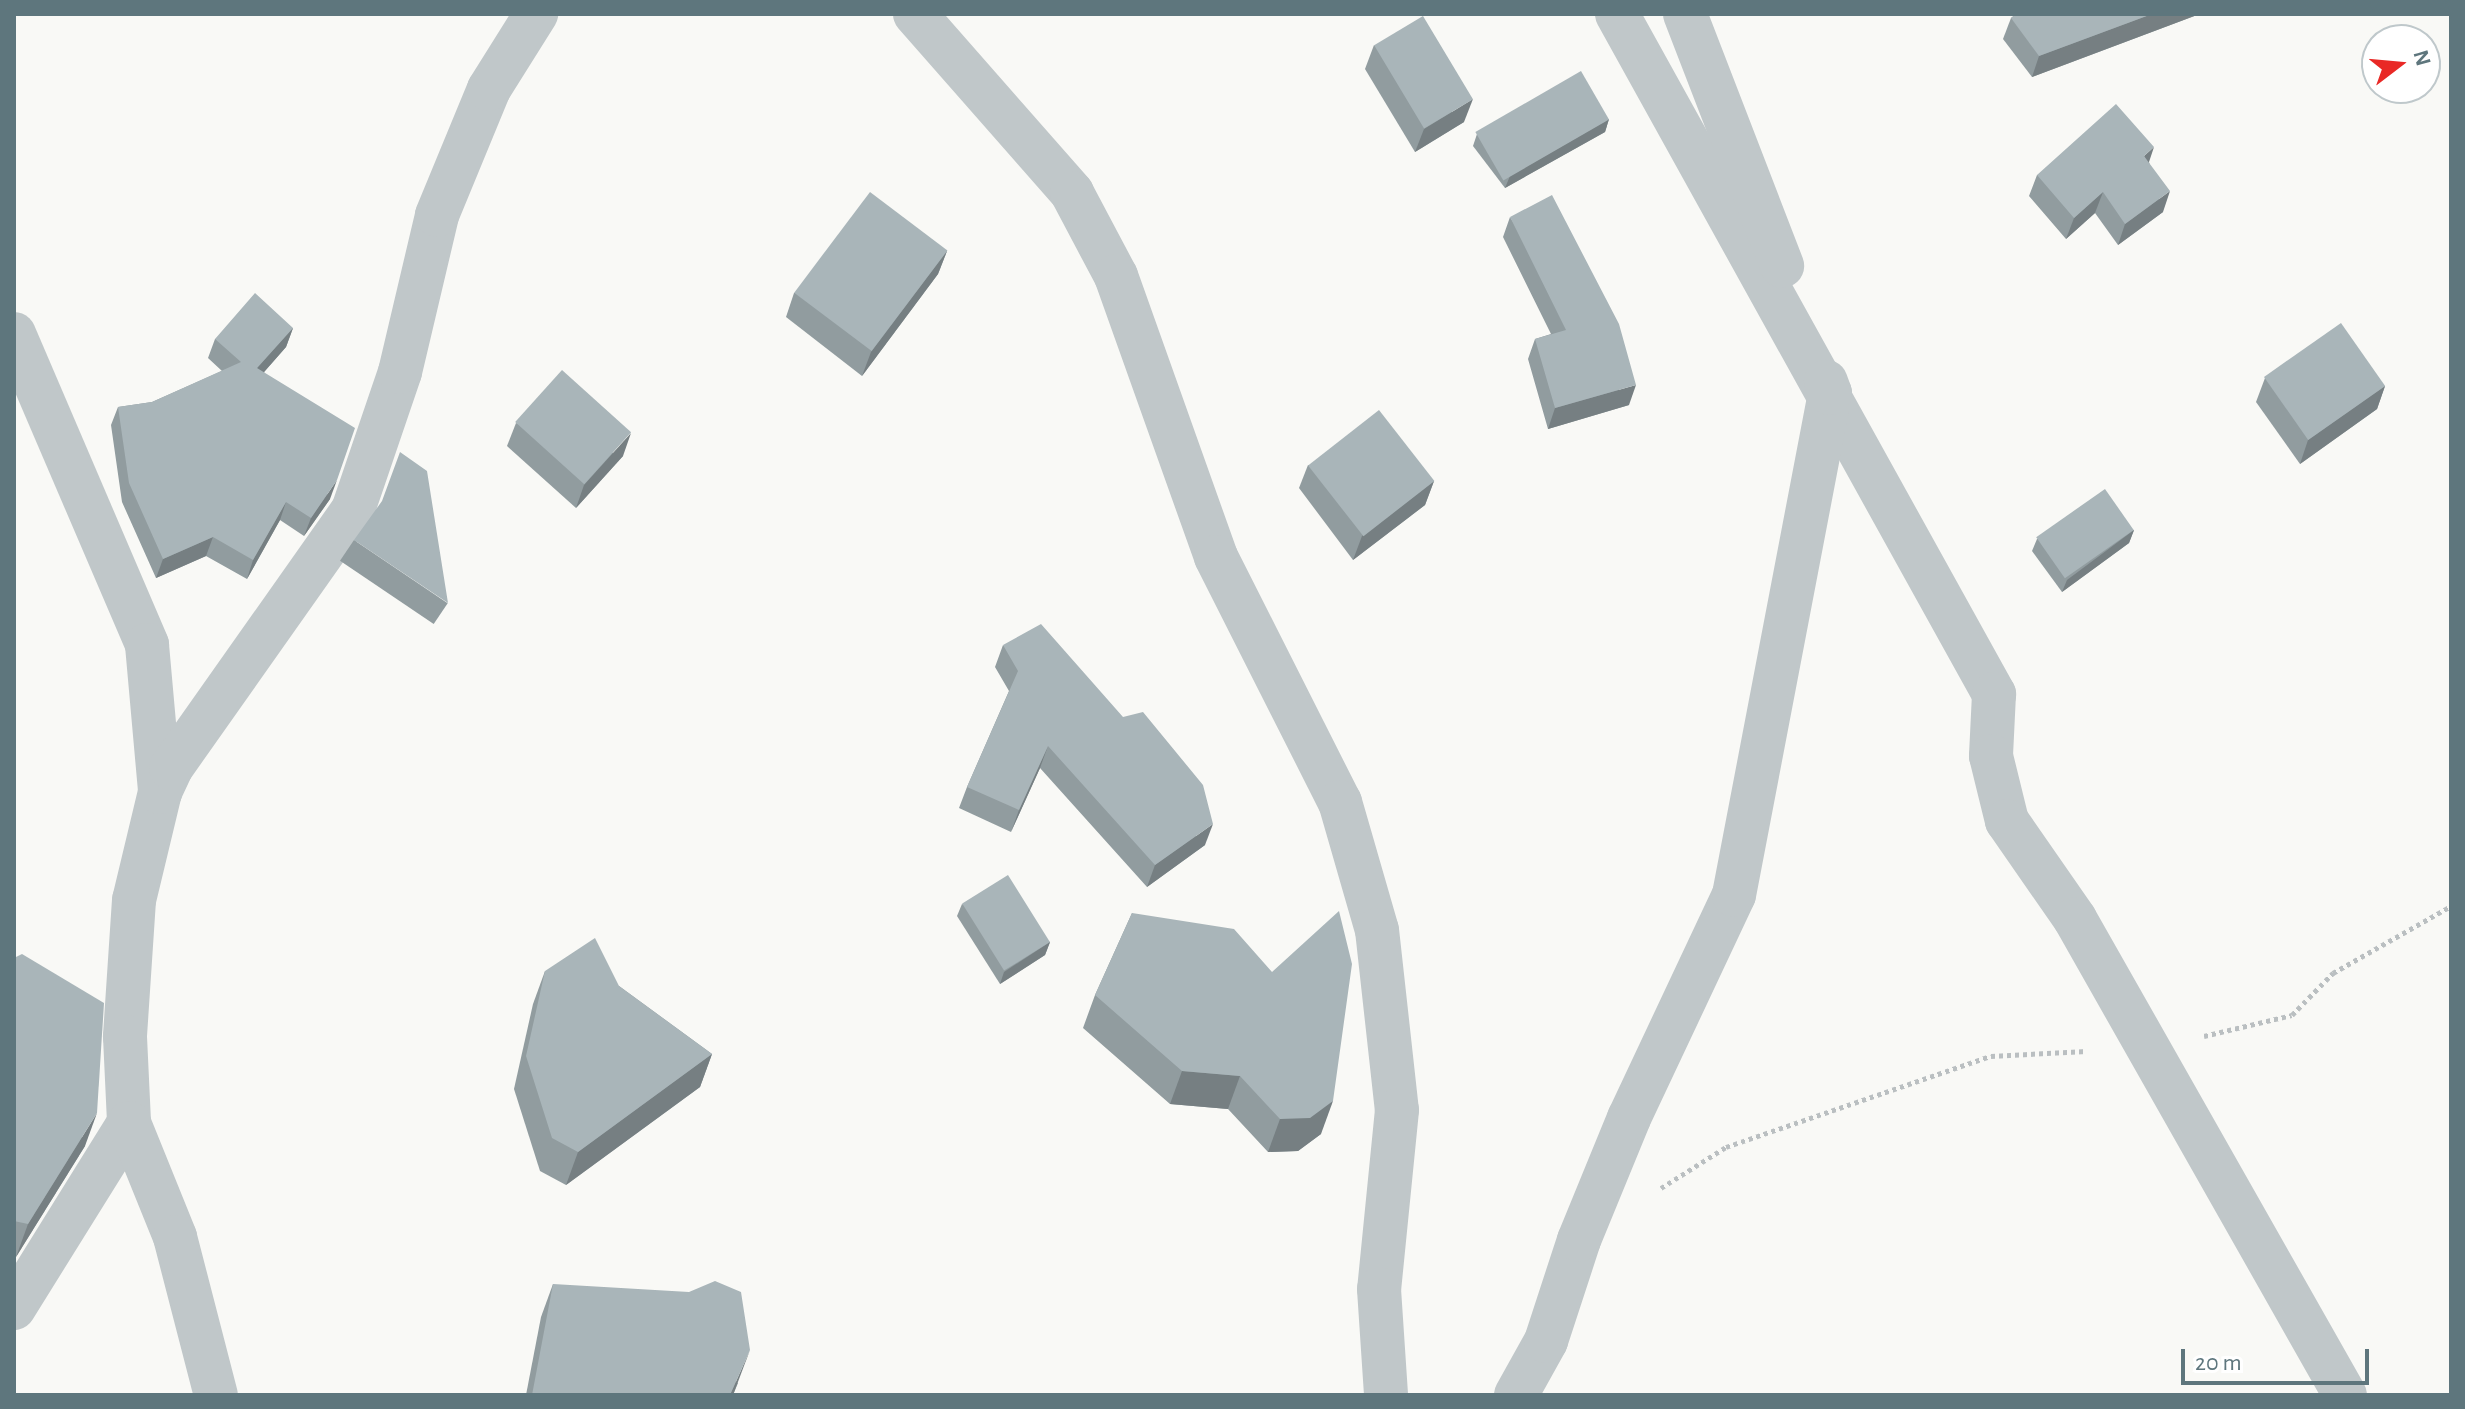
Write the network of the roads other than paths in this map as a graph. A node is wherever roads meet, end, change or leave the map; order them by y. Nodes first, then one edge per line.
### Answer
1 (536, 14) edge
2 (915, 14) edge
3 (1617, 14) edge
4 (1685, 14) edge
5 (14, 334) edge
6 (1830, 393) junction
7 (160, 792) junction
8 (129, 1123) junction
9 (14, 1308) edge
10 (216, 1395) edge
11 (1386, 1395) edge
12 (1516, 1395) edge
13 (2345, 1395) edge

1 - 7 street
2 - 11 street
3 - 6 street
4 - 6 street
5 - 7 street
6 - 12 street
6 - 13 street
7 - 8 street
8 - 9 street
8 - 10 street

